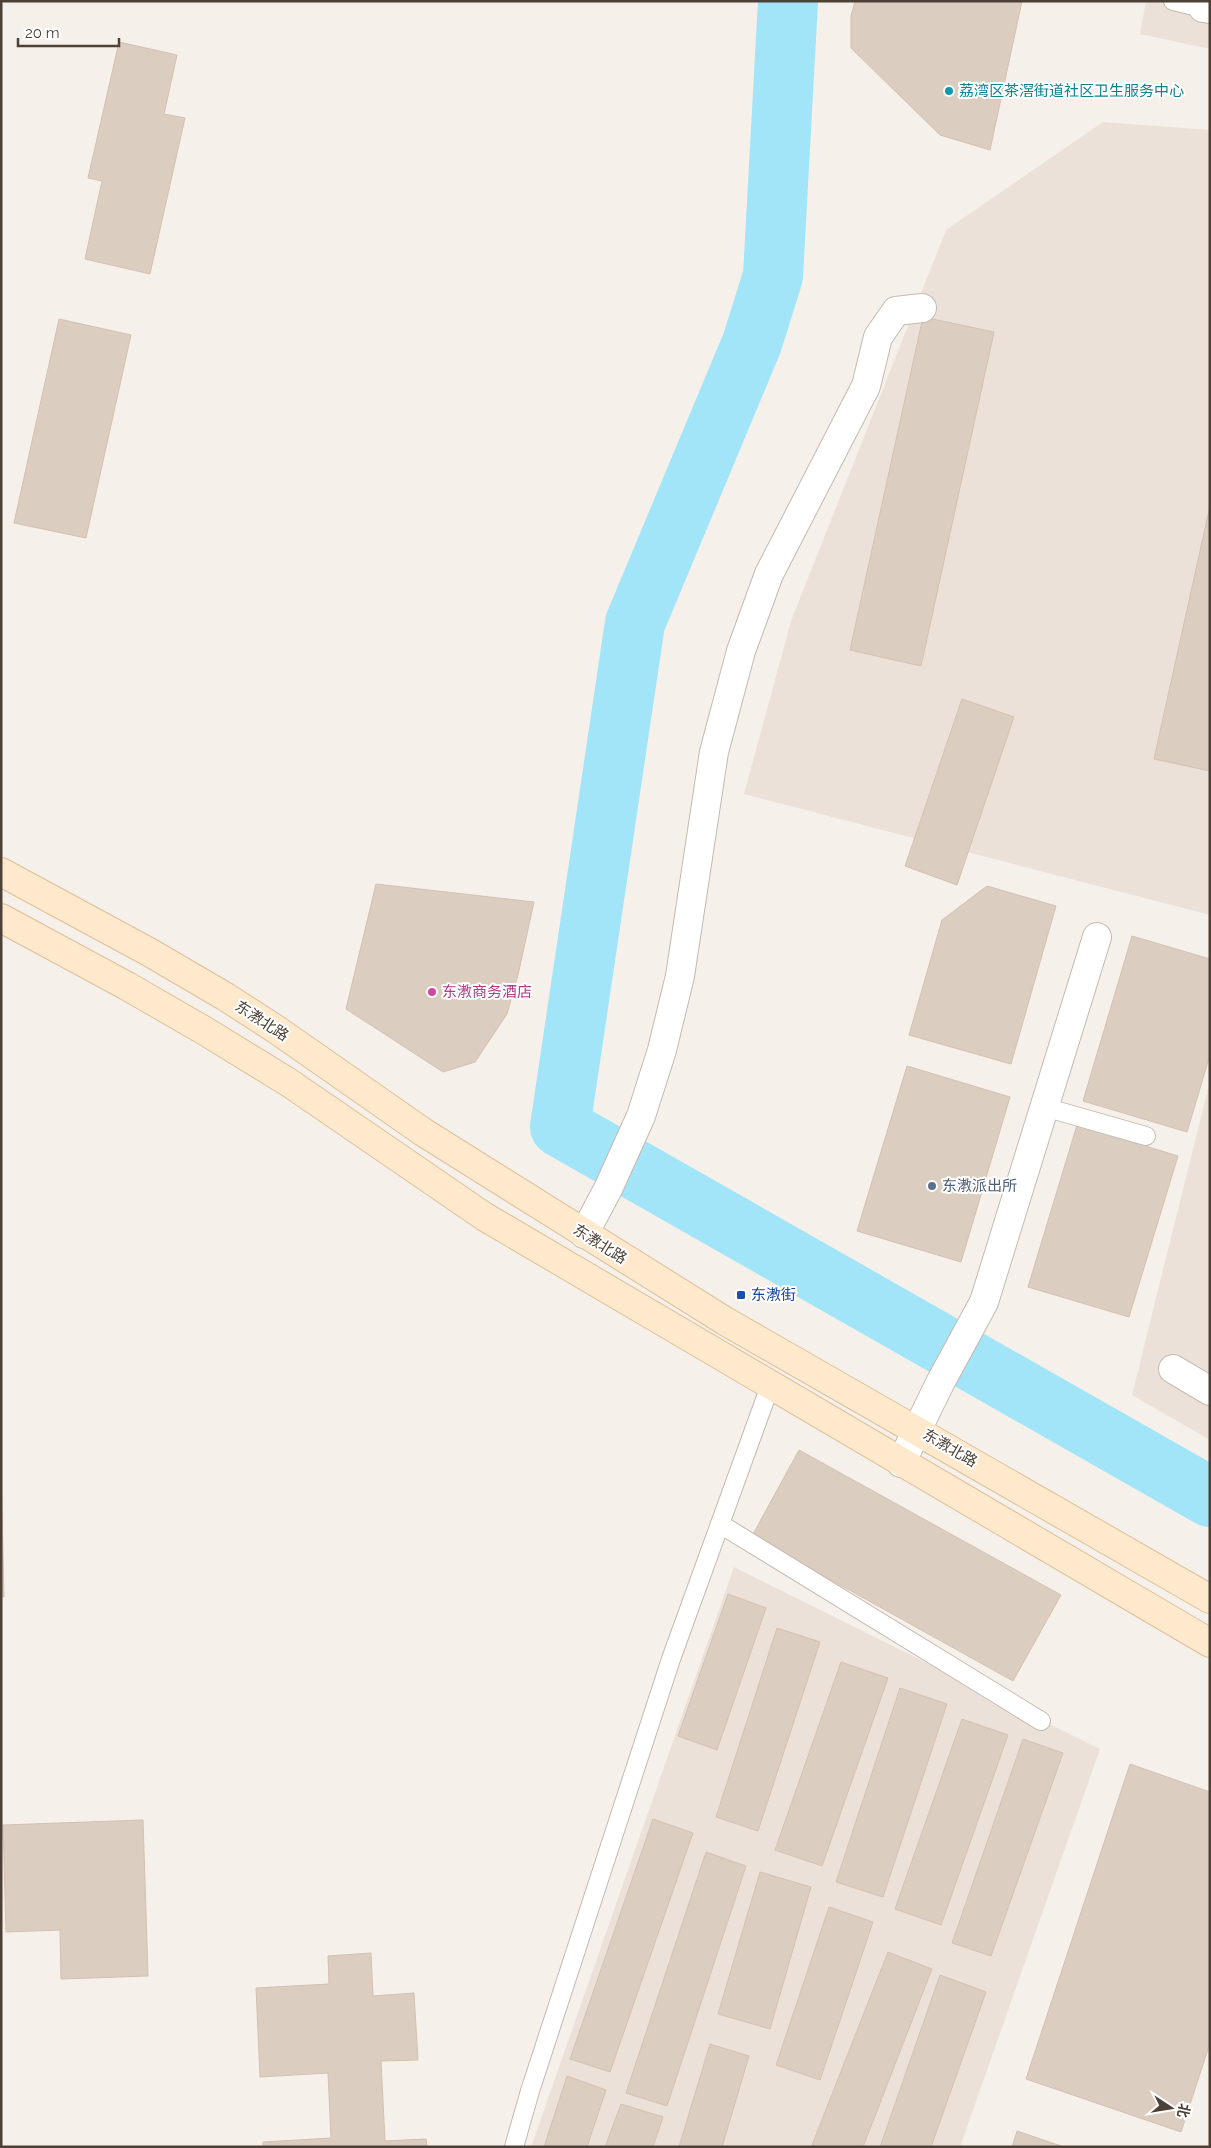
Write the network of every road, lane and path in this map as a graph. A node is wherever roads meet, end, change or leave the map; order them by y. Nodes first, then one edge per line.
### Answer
1 (1173, 1) edge
2 (1206, 6) edge
3 (922, 308) dead end
4 (1, 872) edge
5 (1, 918) edge
6 (1097, 937) dead end
7 (1044, 1107) junction
8 (1146, 1136) dead end
9 (584, 1234) junction
10 (1173, 1369) dead end
11 (770, 1386) junction
12 (1210, 1391) edge
13 (917, 1430) junction
14 (901, 1463) junction
15 (720, 1524) junction
16 (1210, 1599) edge
17 (1210, 1643) edge
18 (1041, 1721) dead end
19 (514, 2147) edge

1 - 2 lane
3 - 9 street
4 - 9 main road, 东漖北路
5 - 11 main road
6 - 7 street
7 - 8 lane
7 - 13 street
9 - 13 main road, 东漖北路
10 - 12 street
11 - 14 main road
11 - 15 lane
13 - 14 street
13 - 16 main road, 东漖北路
14 - 17 main road
15 - 18 lane
15 - 19 lane

